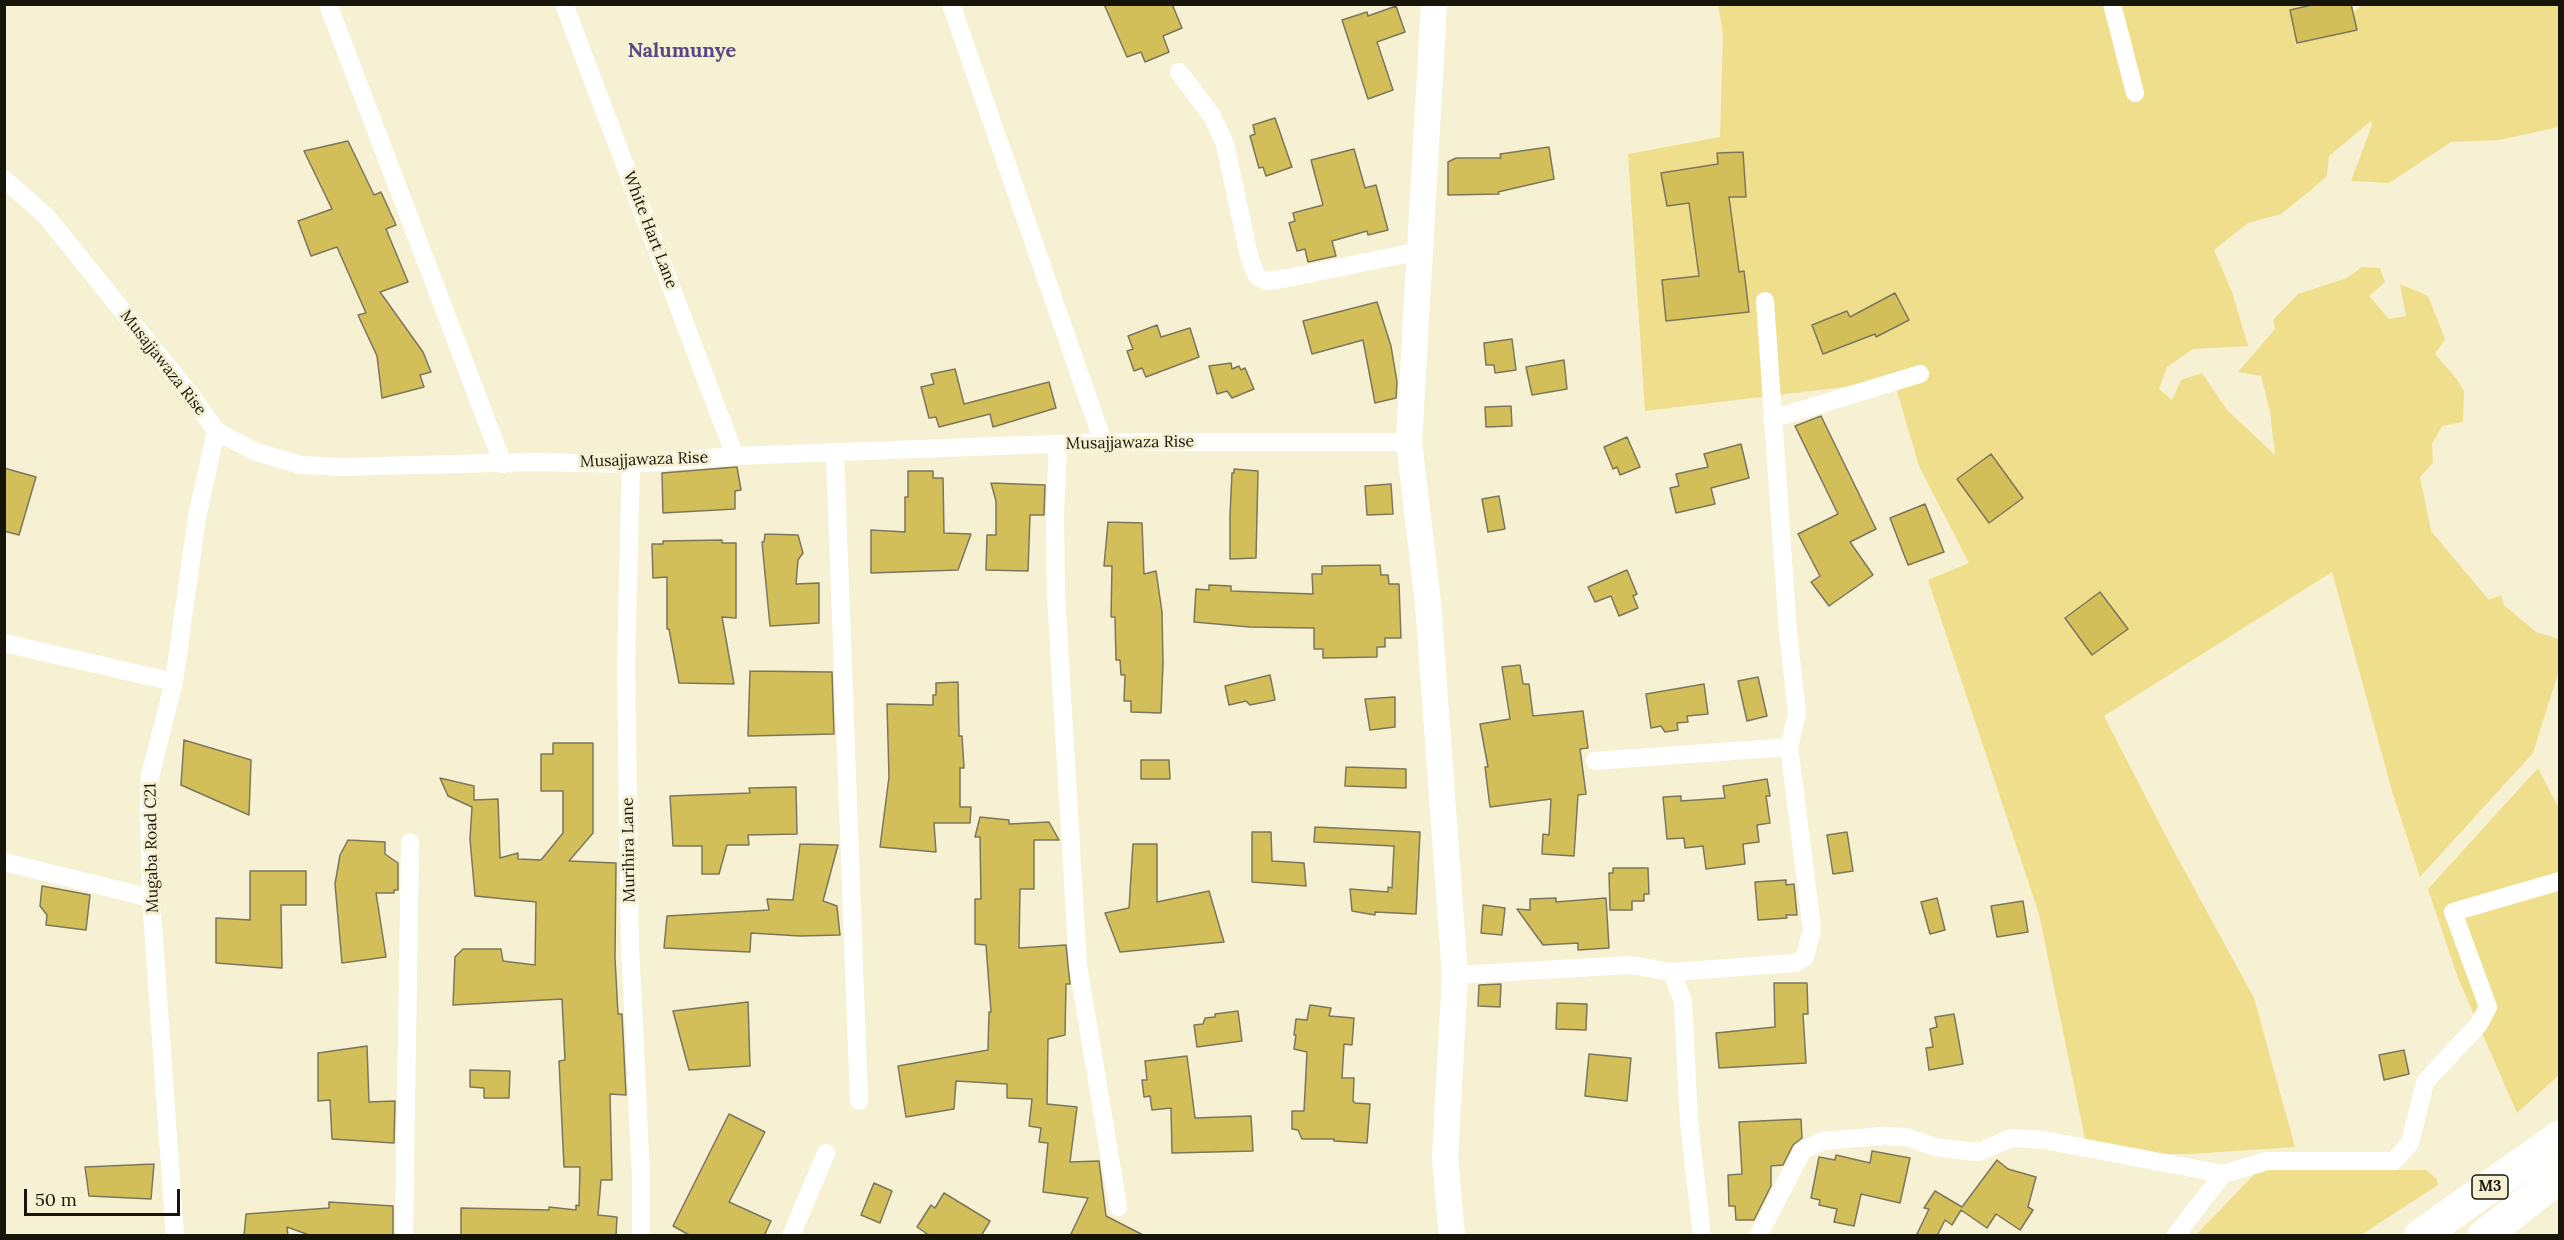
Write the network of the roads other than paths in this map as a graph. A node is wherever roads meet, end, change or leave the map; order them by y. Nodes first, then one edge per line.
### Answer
1 (328, 4) edge
2 (564, 4) edge
3 (951, 4) edge
4 (1434, 4) edge
5 (2112, 4) edge
6 (1179, 72) dead end
7 (2135, 93) dead end
8 (4, 179) edge
9 (1420, 251) junction
10 (1765, 301) dead end
11 (1920, 374) dead end
12 (1772, 419) junction
13 (216, 431) junction
14 (1409, 441) junction
15 (1103, 442) junction
16 (1058, 444) junction
17 (835, 454) junction
18 (735, 456) junction
19 (503, 464) junction
20 (631, 464) junction
21 (4, 643) edge
22 (174, 682) junction
23 (1789, 747) junction
24 (1595, 760) dead end
25 (410, 842) dead end
26 (4, 862) edge
27 (2559, 881) edge
28 (151, 898) junction
29 (1672, 972) junction
30 (1455, 975) junction
31 (859, 1101) dead end
32 (2559, 1137) edge
33 (826, 1153) dead end
34 (2223, 1174) junction
35 (2559, 1176) edge
36 (1118, 1207) dead end
37 (175, 1236) edge
38 (404, 1236) edge
39 (641, 1236) edge
40 (791, 1236) edge
41 (1452, 1236) edge
42 (1702, 1236) edge
43 (1758, 1236) edge
44 (2175, 1236) edge
45 (2420, 1236) edge
46 (2484, 1236) edge

1 - 19 street
2 - 18 street, White Hart Lane
3 - 15 street
4 - 9 street
5 - 7 street
6 - 9 street
8 - 13 street, Musajjawaza Rise
9 - 14 street
10 - 12 street
11 - 12 street
12 - 23 street
13 - 19 street, Musajjawaza Rise
13 - 22 street, Mugaba Road C21
14 - 15 street, Musajjawaza Rise
14 - 30 street
15 - 16 street, Musajjawaza Rise
16 - 17 street, Musajjawaza Rise
16 - 36 street
17 - 18 street, Musajjawaza Rise
17 - 31 street
18 - 20 street, Musajjawaza Rise
19 - 20 street, Musajjawaza Rise
20 - 39 street, Murihira Lane
21 - 22 street
22 - 28 street, Mugaba Road C21
23 - 24 street
23 - 29 street
25 - 38 street
26 - 28 street
27 - 34 street
28 - 37 street, Mugaba Road C21
29 - 30 street
29 - 42 street
30 - 41 street
32 - 45 highway, M3
33 - 40 street
34 - 43 street
34 - 44 street
35 - 46 highway, M3

